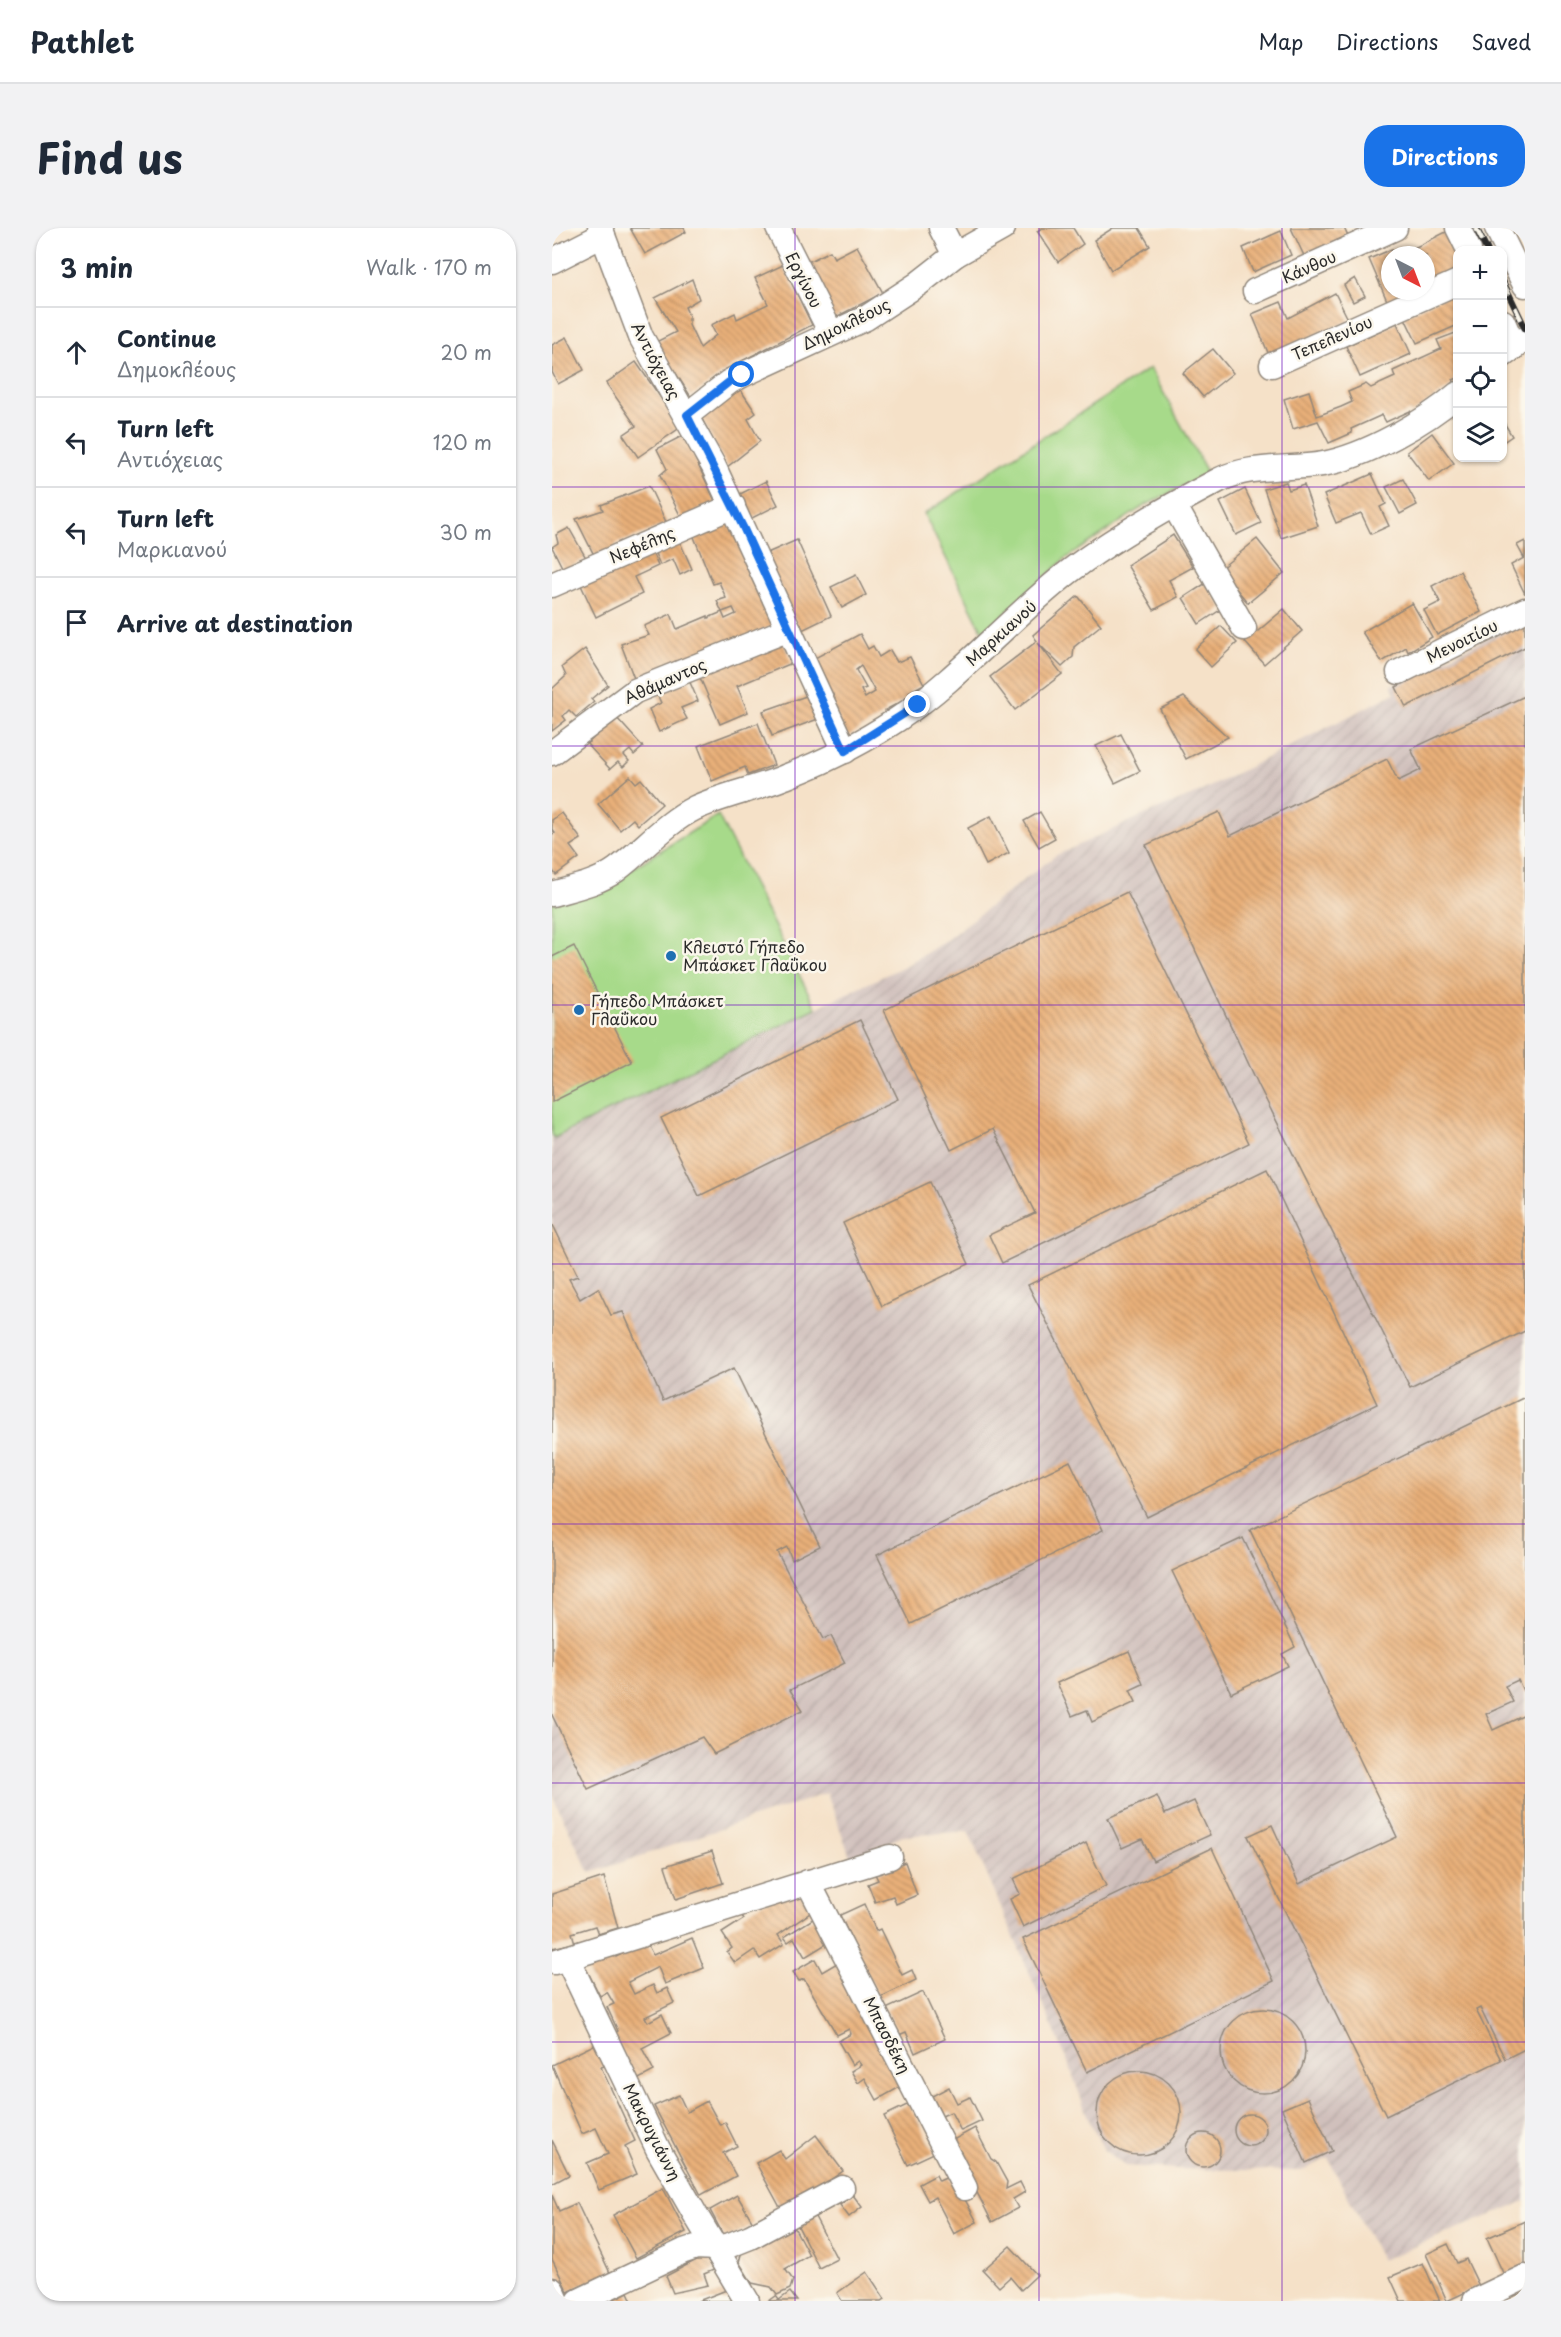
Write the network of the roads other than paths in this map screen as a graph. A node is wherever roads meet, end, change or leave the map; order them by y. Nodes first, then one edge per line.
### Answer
1 (778, 228) edge
2 (941, 228) edge
3 (1003, 228) edge
4 (1395, 228) edge
5 (1458, 228) edge
6 (1497, 228) edge
7 (601, 231) edge
8 (1467, 246) edge
9 (955, 255) junction
10 (552, 261) edge
11 (1453, 284) edge
12 (1525, 285) edge
13 (1255, 291) dead end
14 (1507, 331) edge
15 (831, 333) junction
16 (1514, 347) edge
17 (1272, 365) dead end
18 (1453, 398) edge
19 (687, 415) junction
20 (733, 506) junction
21 (1174, 506) junction
22 (552, 585) edge
23 (1525, 610) edge
24 (1244, 628) dead end
25 (789, 629) junction
26 (1399, 672) dead end
27 (845, 751) junction
28 (552, 753) edge
29 (552, 893) edge
30 (890, 1857) dead end
31 (808, 1882) junction
32 (560, 1960) edge
33 (842, 2188) dead end
34 (965, 2188) dead end
35 (715, 2248) junction
36 (1525, 2277) edge
37 (552, 2290) edge
38 (557, 2301) edge
39 (579, 2301) edge
40 (747, 2301) edge
41 (1475, 2301) edge

1 - 15 street, Εργίνου
2 - 9 street
3 - 9 street, Δημοκλέους
4 - 13 street, Κάνθου
5 - 8 street
6 - 12 street
7 - 10 street
7 - 19 street, Αντιόχειας
9 - 15 street, Δημοκλέους
11 - 17 street, Τεπελενίου
14 - 16 street
15 - 19 street, Δημοκλέους
18 - 21 street, Μαρκιανού
19 - 20 street, Αντιόχειας
20 - 22 street, Νεφέλης
20 - 25 street, Αντιόχειας
21 - 24 street
21 - 27 street, Μαρκιανού
23 - 26 street, Μενοιτίου
25 - 27 street, Αντιόχειας
25 - 28 street, Αθάμαντος
27 - 29 street, Μαρκιανού
30 - 31 street
31 - 32 street
31 - 34 street, Μπασδέκη
32 - 35 street, Μακρυγιάννη
33 - 35 street
35 - 39 street
35 - 40 street, Μακρυγιάννη
36 - 41 street
37 - 38 street

